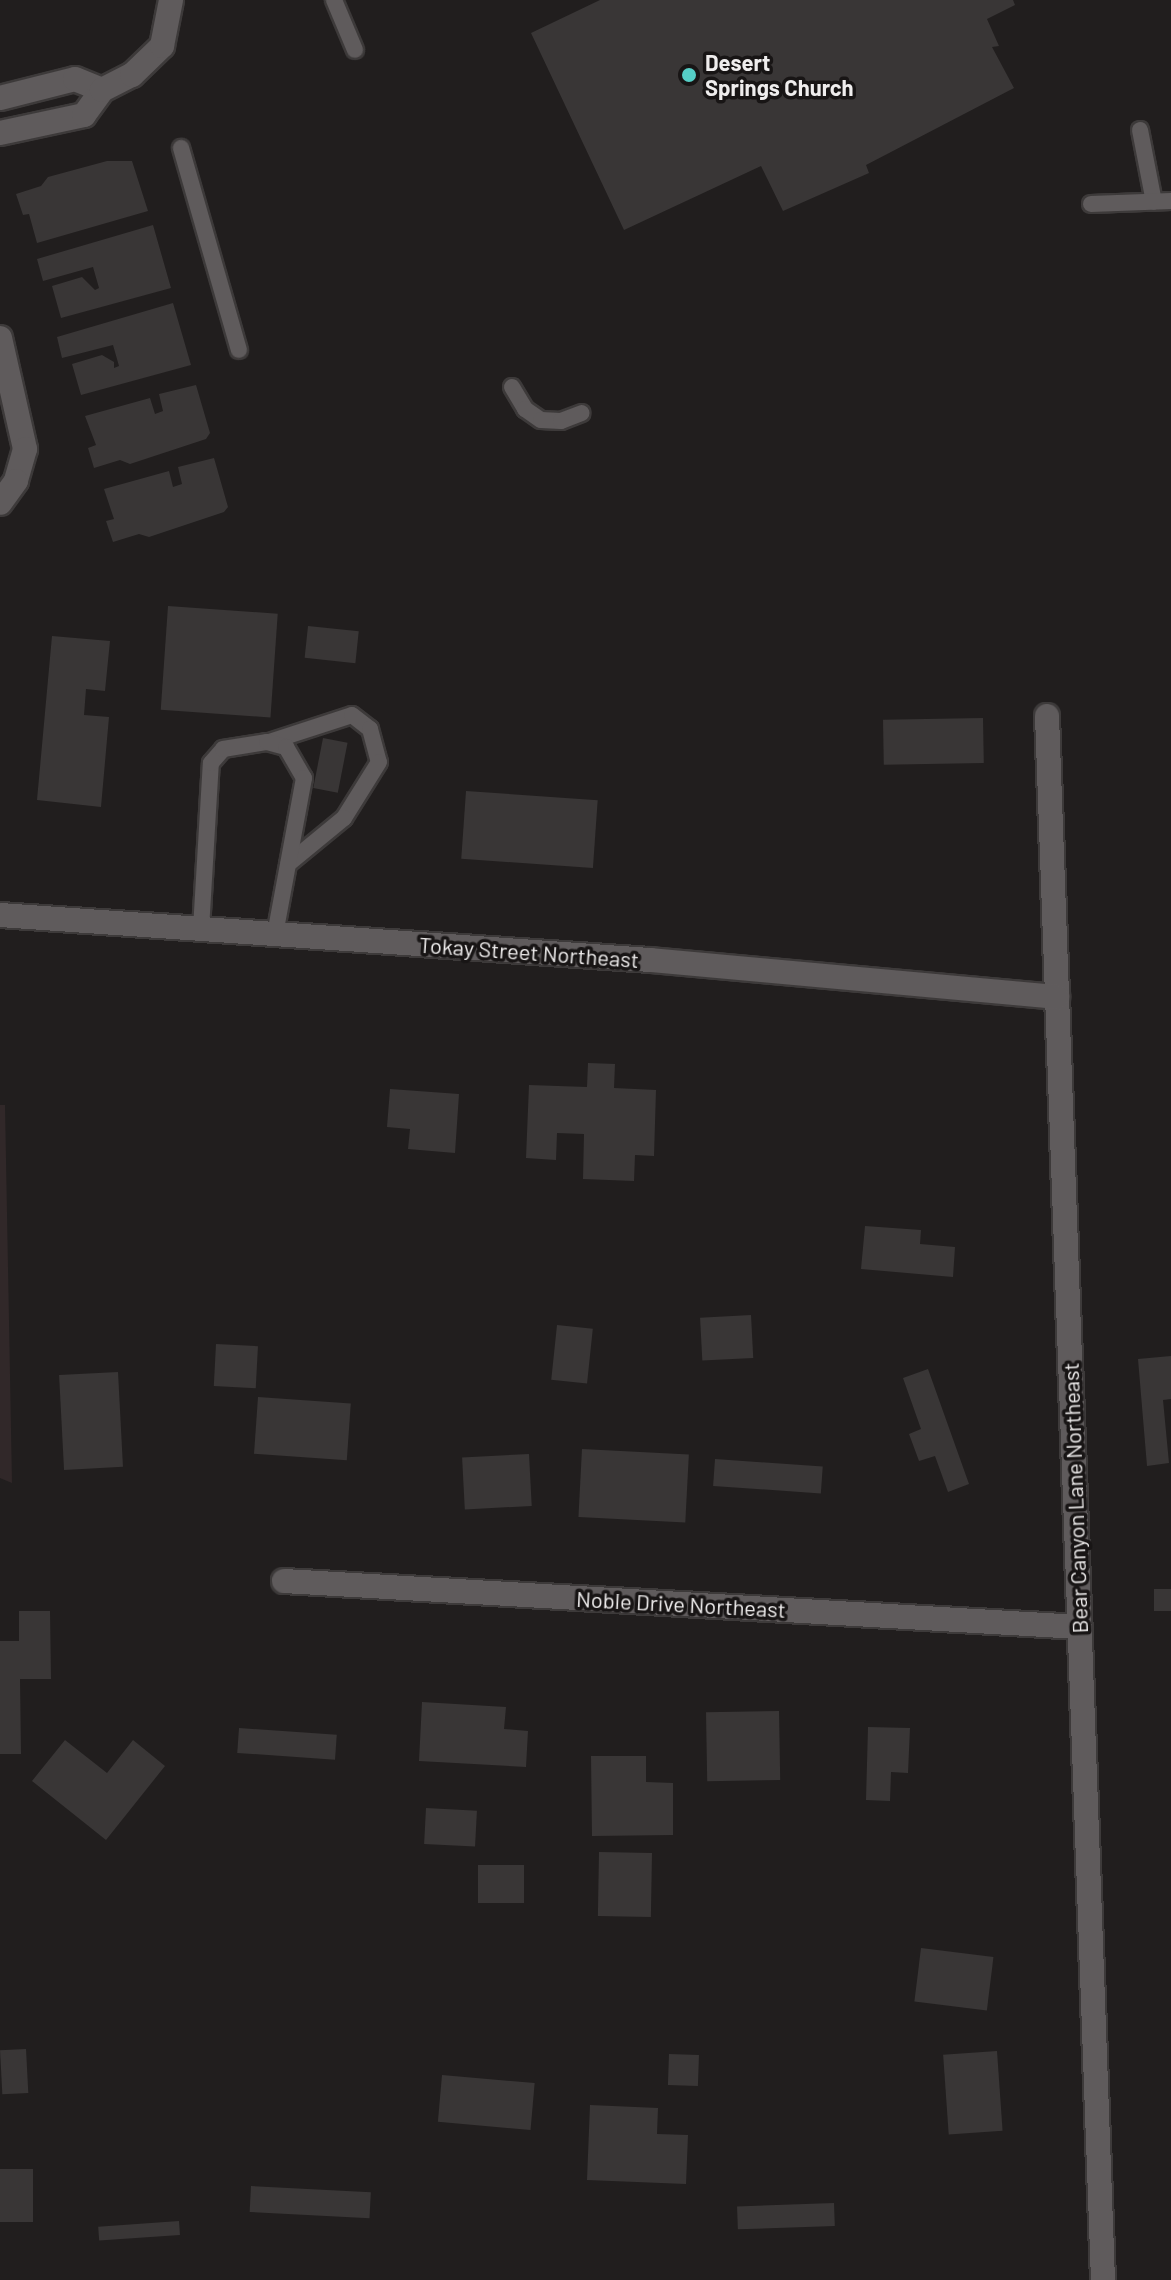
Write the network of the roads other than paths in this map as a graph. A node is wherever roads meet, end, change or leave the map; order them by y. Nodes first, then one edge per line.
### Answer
1 (171, 0) edge
2 (334, 0) edge
3 (355, 50) dead end
4 (34, 89) junction
5 (102, 90) junction
6 (0, 98) edge
7 (43, 124) junction
8 (1140, 130) dead end
9 (0, 133) edge
10 (181, 148) dead end
11 (1162, 201) edge
12 (1091, 204) dead end
13 (0, 338) edge
14 (239, 350) dead end
15 (512, 387) dead end
16 (582, 413) dead end
17 (0, 503) edge
18 (1047, 716) dead end
19 (267, 742) junction
20 (288, 864) junction
21 (0, 915) edge
22 (201, 929) junction
23 (275, 934) junction
24 (1057, 997) junction
25 (284, 1581) dead end
26 (1079, 1627) junction
27 (1103, 2280) edge

1 - 5 street
2 - 3 lane
4 - 5 street
4 - 6 street
4 - 7 street
5 - 7 street
7 - 9 street
8 - 11 lane
10 - 14 lane
11 - 12 lane
13 - 17 street
15 - 16 lane
18 - 24 street, Bear Canyon Lane Northeast
19 - 20 lane
19 - 20 lane
19 - 22 lane
20 - 23 lane
21 - 22 street, Tokay Street Northeast
22 - 23 street, Tokay Street Northeast
23 - 24 street, Tokay Street Northeast
24 - 26 street, Bear Canyon Lane Northeast
25 - 26 street, Noble Drive Northeast
26 - 27 street, Bear Canyon Lane Northeast

